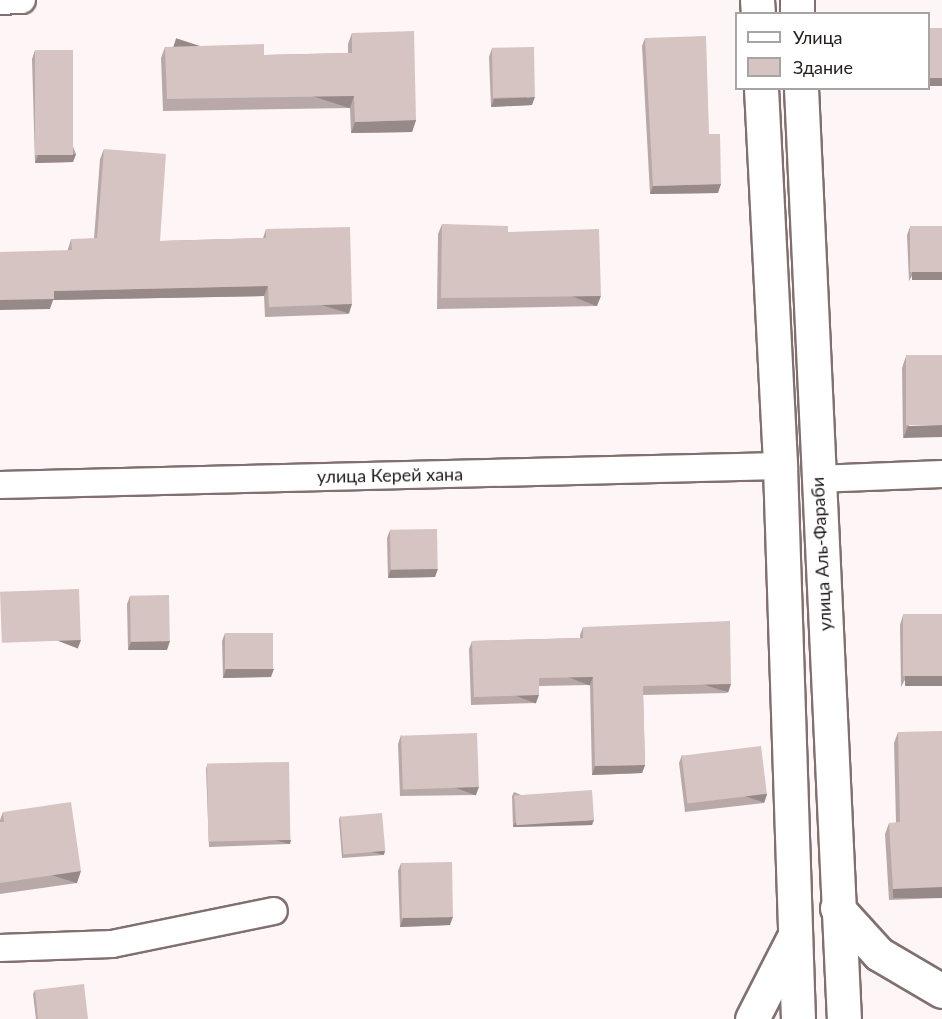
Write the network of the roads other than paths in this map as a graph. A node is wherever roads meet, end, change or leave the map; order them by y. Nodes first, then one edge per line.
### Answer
1 (22, 0) edge
2 (0, 1) edge
3 (761, 90) edge
4 (801, 90) edge
5 (780, 466) junction
6 (942, 474) edge
7 (818, 478) junction
8 (0, 485) edge
9 (837, 908) junction
10 (274, 911) dead end
11 (797, 933) junction
12 (0, 948) edge
13 (942, 991) edge
14 (752, 1019) edge
15 (798, 1019) edge
16 (844, 1019) edge

1 - 2 street
3 - 5 main road, улица Аль-Фараби
4 - 7 main road, улица Аль-Фараби
5 - 8 street, улица Керей хана
5 - 11 main road, улица Аль-Фараби
6 - 7 street
7 - 9 main road, улица Аль-Фараби
9 - 13 main road
9 - 16 main road, улица Аль-Фараби
10 - 12 street
11 - 14 main road
11 - 15 main road, улица Аль-Фараби

